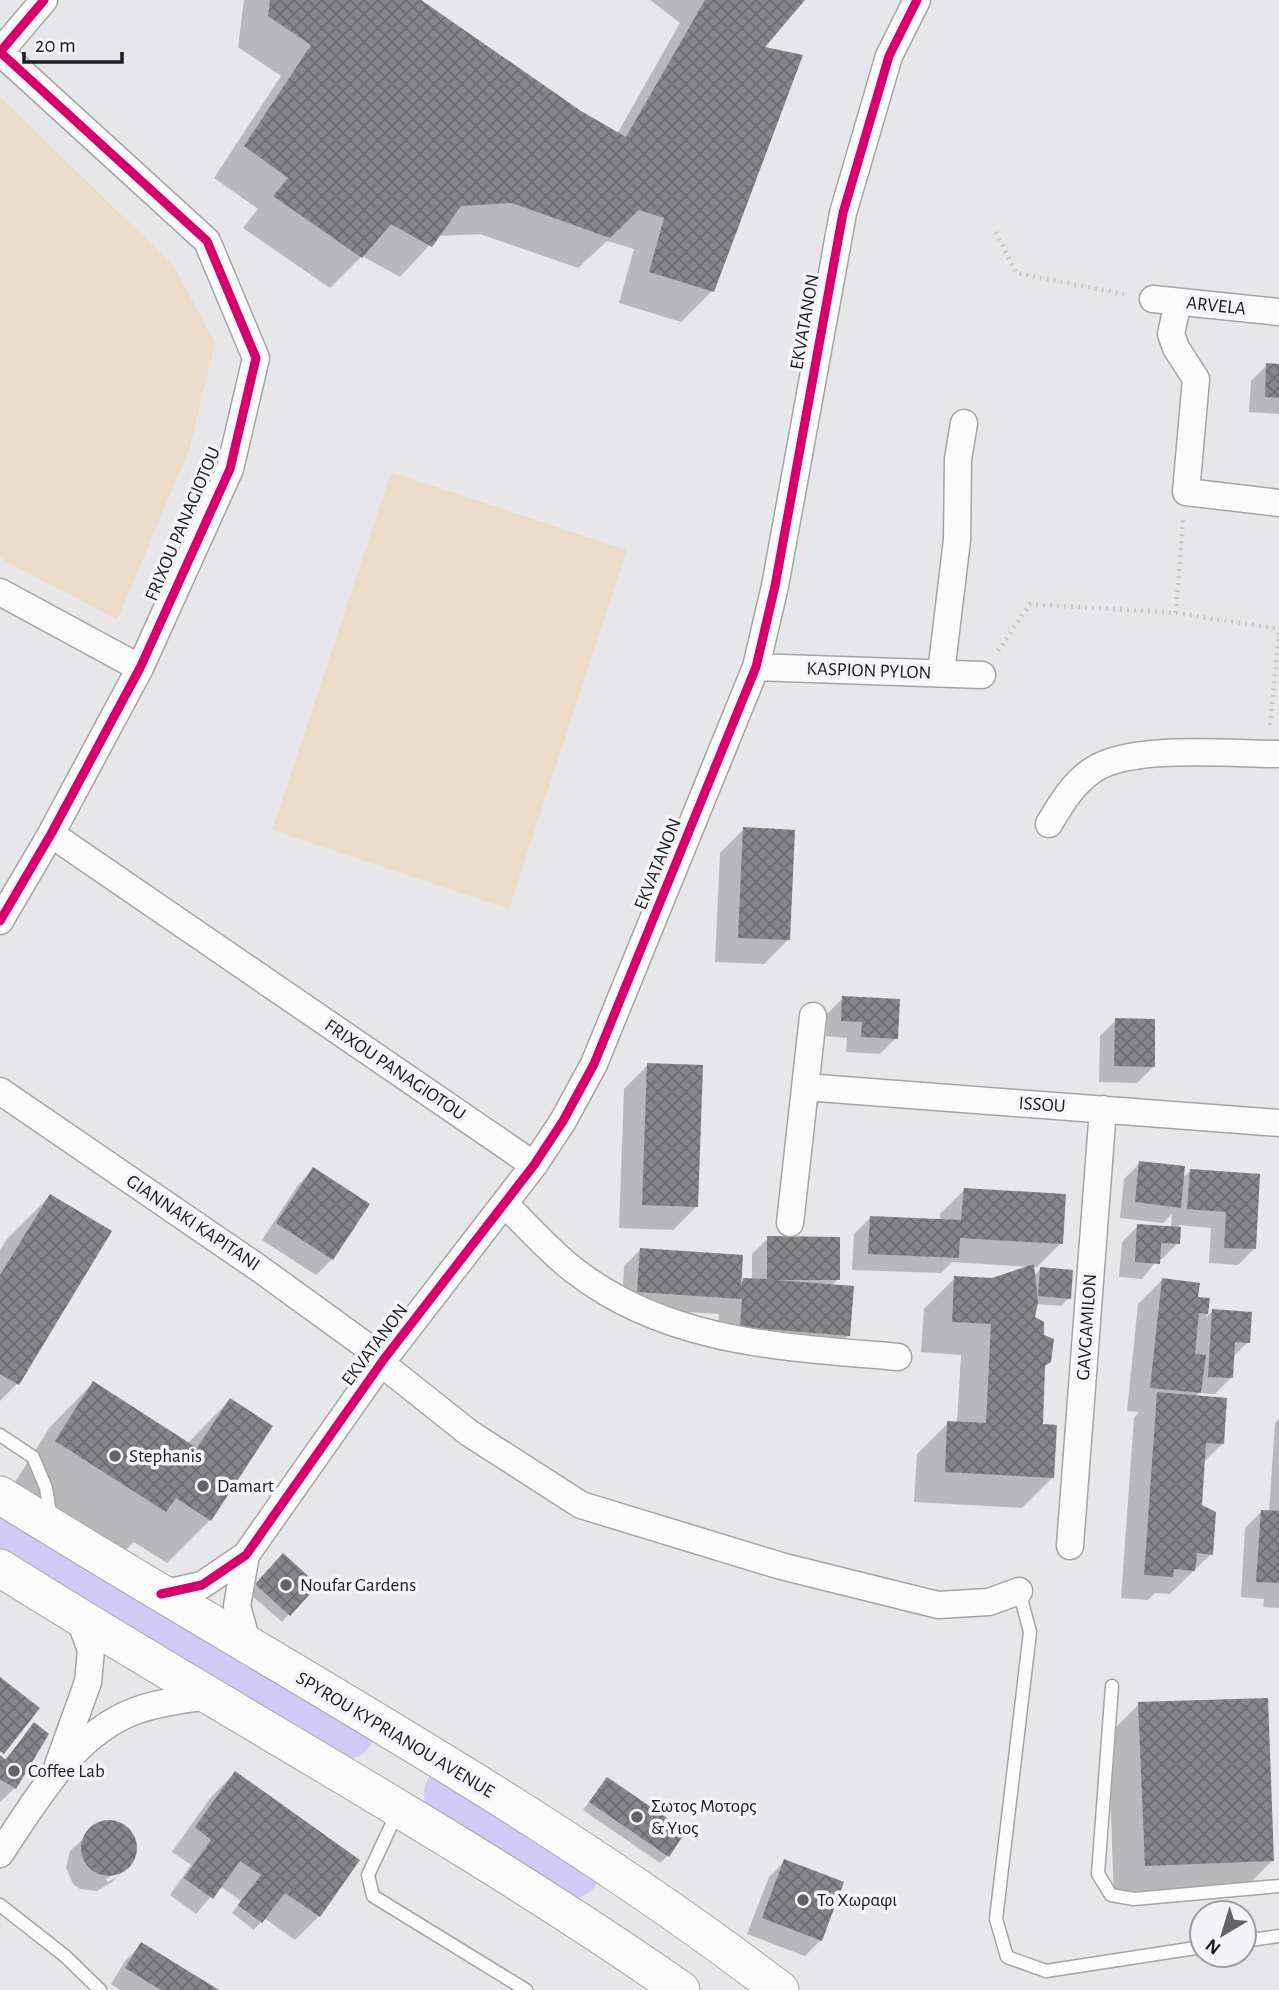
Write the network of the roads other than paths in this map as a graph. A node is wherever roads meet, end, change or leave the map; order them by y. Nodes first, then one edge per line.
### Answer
1 (44, 0) edge
2 (917, 0) edge
3 (0, 52) edge
4 (1279, 312) edge
5 (964, 423) dead end
6 (1279, 503) edge
7 (0, 592) edge
8 (756, 667) junction
9 (140, 668) junction
10 (941, 673) junction
11 (982, 675) road end
12 (1273, 754) edge
13 (1049, 824) dead end
14 (51, 834) junction
15 (0, 921) edge
16 (813, 1016) dead end
17 (805, 1087) junction
18 (0, 1091) edge
19 (1103, 1109) junction
20 (1279, 1123) edge
21 (534, 1165) junction
22 (506, 1205) junction
23 (790, 1223) dead end
24 (898, 1357) dead end
25 (383, 1361) junction
26 (0, 1436) edge
27 (0, 1495) edge
28 (53, 1528) junction
29 (1070, 1546) dead end
30 (246, 1555) junction
31 (0, 1568) edge
32 (1019, 1591) joint
33 (161, 1594) junction
34 (79, 1618) junction
35 (248, 1645) junction
36 (1112, 1686) dead end
37 (209, 1696) junction
38 (55, 1773) junction
39 (399, 1809) junction
40 (0, 1854) edge
41 (1279, 1886) edge
42 (0, 1905) edge
43 (1279, 1936) edge
44 (1258, 1939) edge
45 (1188, 1949) edge
46 (100, 1990) edge
47 (526, 1990) edge
48 (681, 1990) edge
49 (780, 1990) edge

1 - 3 street
2 - 8 street, EKVATANON
3 - 9 street, FRIXOU PANAGIOTOU
4 - 6 street, ARVELA
5 - 10 street
7 - 9 street
8 - 10 street, KASPION PYLON
8 - 21 street, EKVATANON
9 - 14 street, FRIXOU PANAGIOTOU
10 - 11 street, KASPION PYLON
12 - 13 street
14 - 15 street
14 - 21 street, FRIXOU PANAGIOTOU
16 - 17 street
17 - 19 street, ISSOU
17 - 23 street
18 - 25 street, GIANNAKI KAPITANI
19 - 20 street, ISSOU
19 - 29 street, GAVGAMILON
21 - 22 street, EKVATANON
22 - 24 street
22 - 25 street, EKVATANON
25 - 30 street, EKVATANON
25 - 32 street, GIANNAKI KAPITANI
26 - 28 lane
27 - 28 main road, SPYROU KYPRIANOU AVENUE
28 - 33 main road, SPYROU KYPRIANOU AVENUE
30 - 33 street, EKVATANON
30 - 35 street, EKVATANON
31 - 34 main road
32 - 45 lane
33 - 35 main road, SPYROU KYPRIANOU AVENUE
34 - 37 main road
34 - 38 street
35 - 49 main road, SPYROU KYPRIANOU AVENUE
36 - 41 lane
37 - 38 street
37 - 39 main road
38 - 40 street
39 - 47 lane
39 - 48 main road
42 - 46 lane
43 - 44 lane

